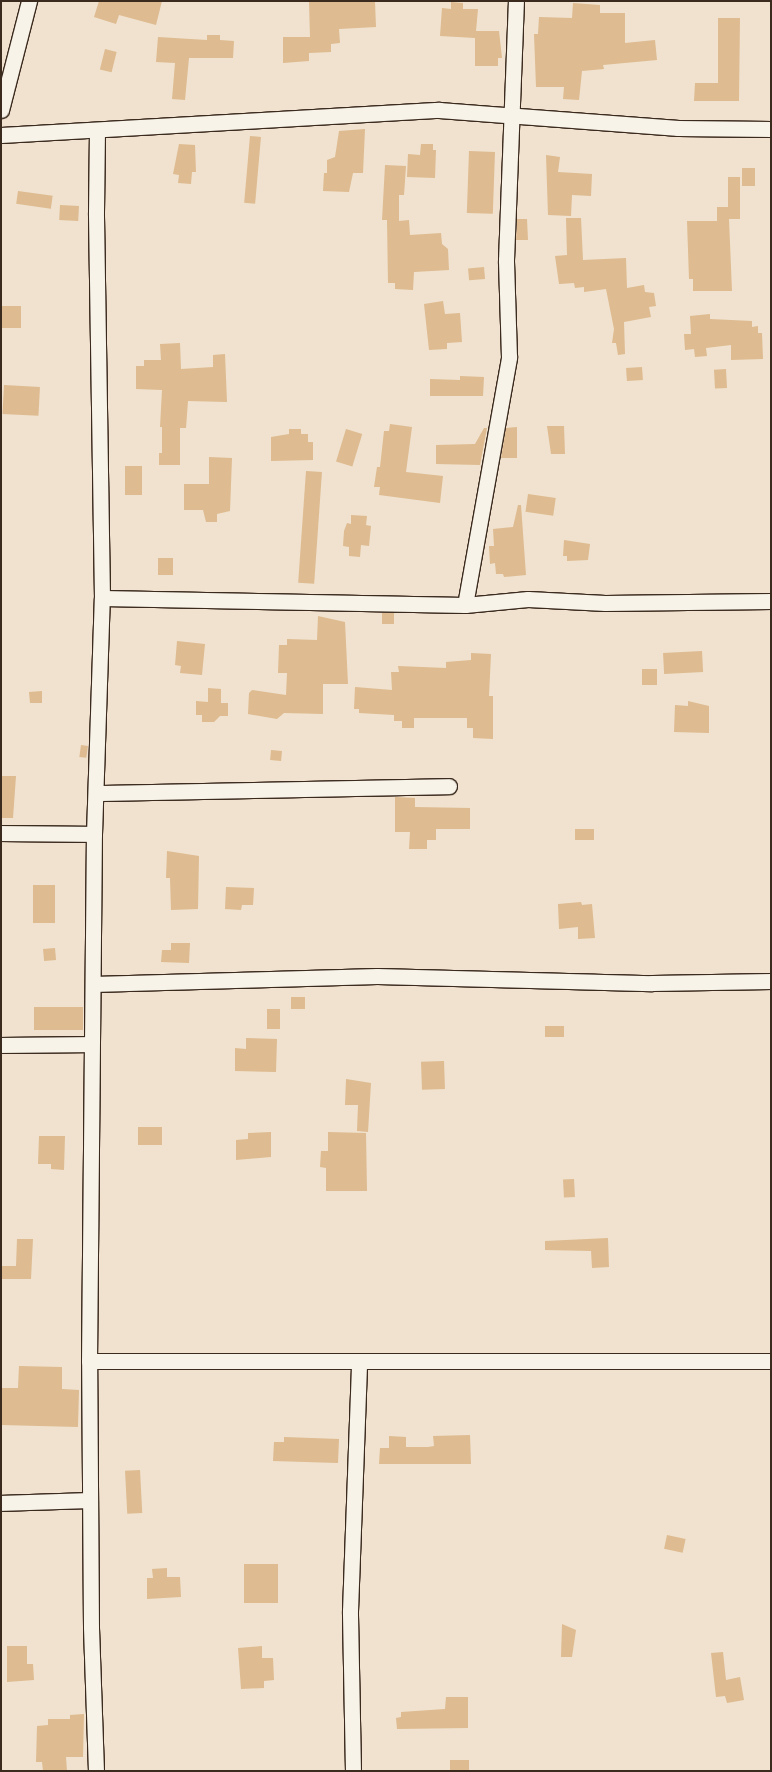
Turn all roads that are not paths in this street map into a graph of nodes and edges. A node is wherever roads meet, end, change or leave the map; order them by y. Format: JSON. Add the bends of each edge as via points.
{"nodes":[{"id":1,"x":29,"y":1,"type":"edge"},
{"id":2,"x":516,"y":1,"type":"edge"},
{"id":3,"x":1,"y":110,"type":"edge"},
{"id":4,"x":509,"y":116,"type":"junction"},
{"id":5,"x":771,"y":129,"type":"edge"},
{"id":6,"x":97,"y":131,"type":"junction"},
{"id":7,"x":1,"y":136,"type":"edge"},
{"id":8,"x":102,"y":598,"type":"junction"},
{"id":9,"x":771,"y":601,"type":"edge"},
{"id":10,"x":465,"y":605,"type":"junction"},
{"id":11,"x":449,"y":786,"type":"dead end"},
{"id":12,"x":96,"y":793,"type":"junction"},
{"id":13,"x":1,"y":833,"type":"edge"},
{"id":14,"x":94,"y":834,"type":"junction"},
{"id":15,"x":771,"y":981,"type":"edge"},
{"id":16,"x":93,"y":984,"type":"junction"},
{"id":17,"x":91,"y":1044,"type":"junction"},
{"id":18,"x":1,"y":1045,"type":"edge"},
{"id":19,"x":89,"y":1361,"type":"junction"},
{"id":20,"x":359,"y":1361,"type":"junction"},
{"id":21,"x":771,"y":1361,"type":"edge"},
{"id":22,"x":90,"y":1500,"type":"junction"},
{"id":23,"x":1,"y":1503,"type":"edge"},
{"id":24,"x":96,"y":1771,"type":"edge"},
{"id":25,"x":352,"y":1771,"type":"edge"}],
"edges":[{"from":1,"to":3,"type":"street"},
{"from":2,"to":4,"type":"street"},
{"from":4,"to":5,"type":"street","via":[[694,129]]},
{"from":4,"to":6,"type":"street","via":[[439,110]]},
{"from":4,"to":10,"type":"street","via":[[506,260],[509,357]]},
{"from":6,"to":7,"type":"street"},
{"from":6,"to":8,"type":"street"},
{"from":8,"to":10,"type":"street"},
{"from":8,"to":12,"type":"street"},
{"from":9,"to":10,"type":"street","via":[[614,603],[528,599]]},
{"from":11,"to":12,"type":"street"},
{"from":12,"to":14,"type":"street"},
{"from":13,"to":14,"type":"street"},
{"from":14,"to":16,"type":"street"},
{"from":15,"to":16,"type":"street","via":[[652,983],[377,976]]},
{"from":16,"to":17,"type":"street"},
{"from":17,"to":18,"type":"street"},
{"from":17,"to":19,"type":"street"},
{"from":19,"to":20,"type":"street"},
{"from":19,"to":22,"type":"street"},
{"from":20,"to":21,"type":"street"},
{"from":20,"to":25,"type":"street","via":[[350,1612]]},
{"from":22,"to":23,"type":"street"},
{"from":22,"to":24,"type":"street"}]}
